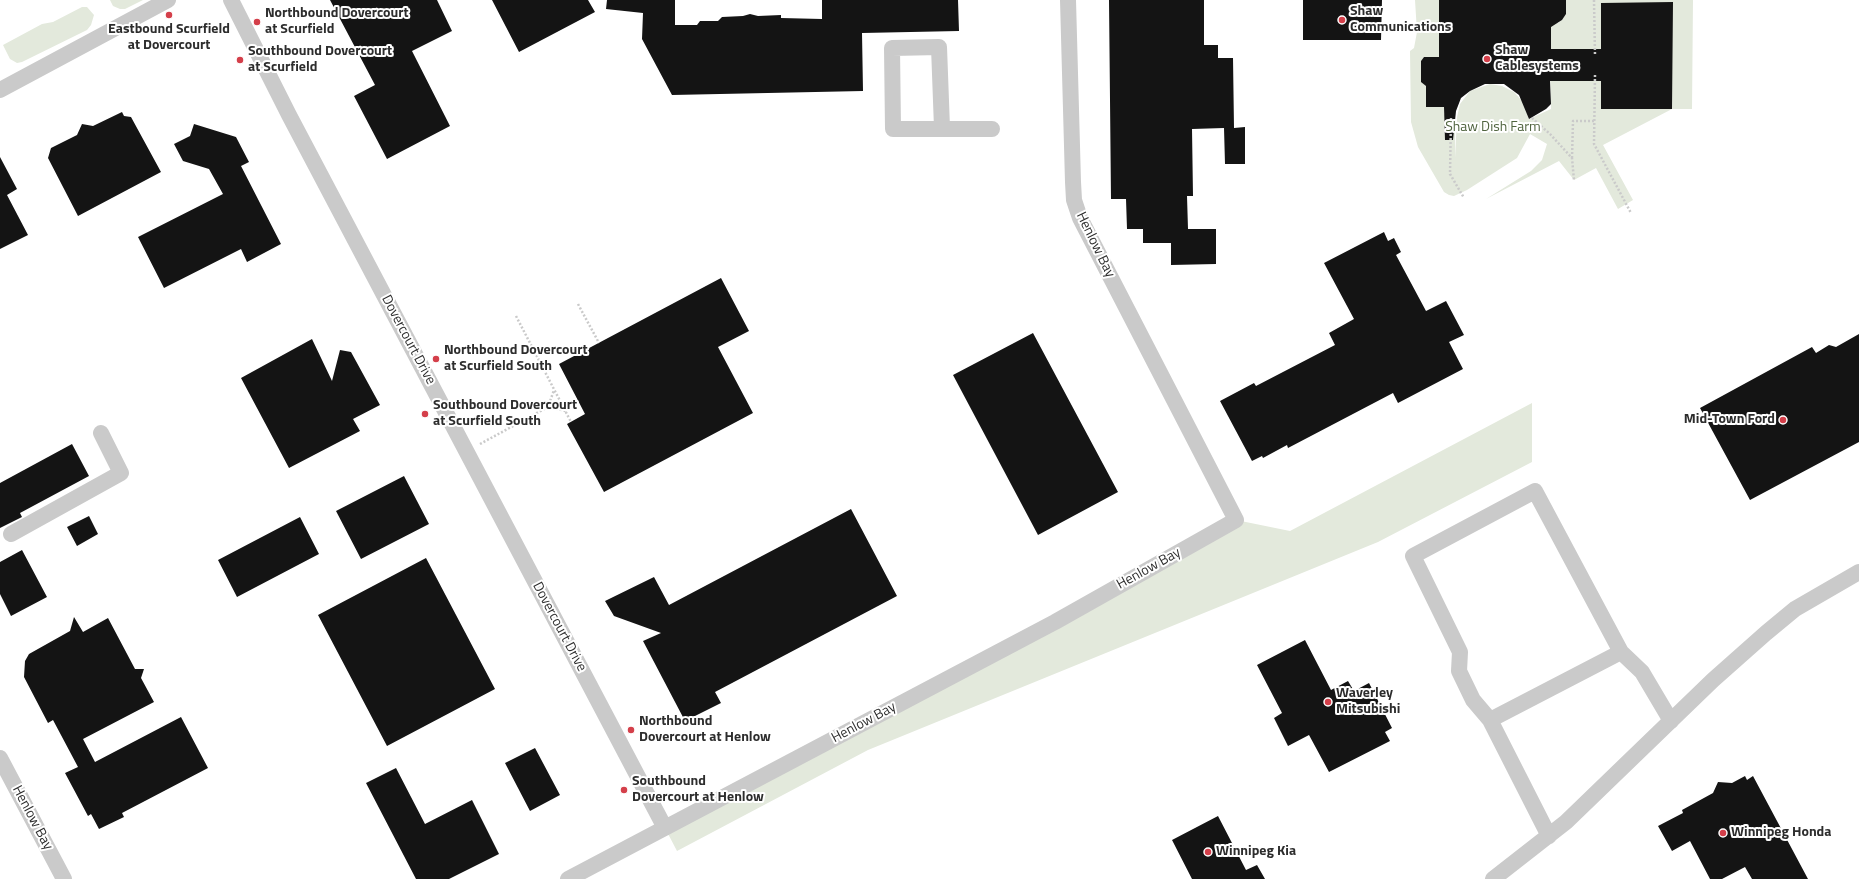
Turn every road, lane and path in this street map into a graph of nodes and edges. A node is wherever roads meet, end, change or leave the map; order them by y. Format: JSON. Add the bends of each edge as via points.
{"nodes":[{"id":1,"x":168,"y":0,"type":"edge"},
{"id":2,"x":231,"y":0,"type":"edge"},
{"id":3,"x":1068,"y":0,"type":"edge"},
{"id":4,"x":1594,"y":0,"type":"edge"},
{"id":5,"x":1595,"y":55,"type":"dead end"},
{"id":6,"x":1595,"y":75,"type":"dead end"},
{"id":7,"x":0,"y":90,"type":"edge"},
{"id":8,"x":1451,"y":118,"type":"dead end"},
{"id":9,"x":1532,"y":118,"type":"dead end"},
{"id":10,"x":1595,"y":121,"type":"junction"},
{"id":11,"x":942,"y":128,"type":"junction"},
{"id":12,"x":992,"y":129,"type":"dead end"},
{"id":13,"x":1572,"y":158,"type":"junction"},
{"id":14,"x":1574,"y":180,"type":"dead end"},
{"id":15,"x":1464,"y":198,"type":"dead end"},
{"id":16,"x":1631,"y":213,"type":"dead end"},
{"id":17,"x":578,"y":304,"type":"dead end"},
{"id":18,"x":516,"y":316,"type":"dead end"},
{"id":19,"x":599,"y":343,"type":"dead end"},
{"id":20,"x":554,"y":390,"type":"junction"},
{"id":21,"x":548,"y":407,"type":"junction"},
{"id":22,"x":566,"y":411,"type":"junction"},
{"id":23,"x":571,"y":422,"type":"dead end"},
{"id":24,"x":101,"y":433,"type":"dead end"},
{"id":25,"x":475,"y":439,"type":"dead end"},
{"id":26,"x":11,"y":534,"type":"dead end"},
{"id":27,"x":1859,"y":572,"type":"edge"},
{"id":28,"x":1621,"y":652,"type":"junction"},
{"id":29,"x":1490,"y":720,"type":"junction"},
{"id":30,"x":1670,"y":721,"type":"junction"},
{"id":31,"x":0,"y":758,"type":"edge"},
{"id":32,"x":665,"y":828,"type":"junction"},
{"id":33,"x":1549,"y":836,"type":"junction"},
{"id":34,"x":64,"y":879,"type":"edge"},
{"id":35,"x":568,"y":879,"type":"edge"},
{"id":36,"x":1493,"y":879,"type":"edge"}],
"edges":[{"from":1,"to":7,"type":"street"},
{"from":2,"to":32,"type":"street","name":"Dovercourt Drive","via":[[296,129]]},
{"from":3,"to":32,"type":"street","name":"Henlow Bay","via":[[1074,200],[1080,218],[1236,520],[1055,622]]},
{"from":4,"to":5,"type":"path"},
{"from":6,"to":10,"type":"path"},
{"from":8,"to":15,"type":"path","via":[[1450,174]]},
{"from":9,"to":13,"type":"path"},
{"from":10,"to":13,"type":"path","via":[[1573,121]]},
{"from":10,"to":16,"type":"path","via":[[1594,144]]},
{"from":11,"to":11,"type":"street","via":[[894,129],[892,48],[940,47]]},
{"from":11,"to":12,"type":"street"},
{"from":13,"to":14,"type":"path"},
{"from":17,"to":19,"type":"path"},
{"from":18,"to":20,"type":"path"},
{"from":20,"to":21,"type":"path"},
{"from":20,"to":22,"type":"path"},
{"from":21,"to":22,"type":"path"},
{"from":21,"to":25,"type":"path","via":[[478,446]]},
{"from":22,"to":23,"type":"path"},
{"from":24,"to":26,"type":"street","via":[[122,473]]},
{"from":27,"to":30,"type":"street","via":[[1795,609]]},
{"from":28,"to":29,"type":"street"},
{"from":28,"to":29,"type":"street","via":[[1535,491],[1413,556],[1460,652],[1459,671],[1473,700]]},
{"from":28,"to":30,"type":"street","via":[[1642,672]]},
{"from":29,"to":33,"type":"street"},
{"from":30,"to":33,"type":"street"},
{"from":31,"to":34,"type":"street","name":"Henlow Bay"},
{"from":32,"to":35,"type":"street","name":"Henlow Bay"},
{"from":33,"to":36,"type":"street"}]}
